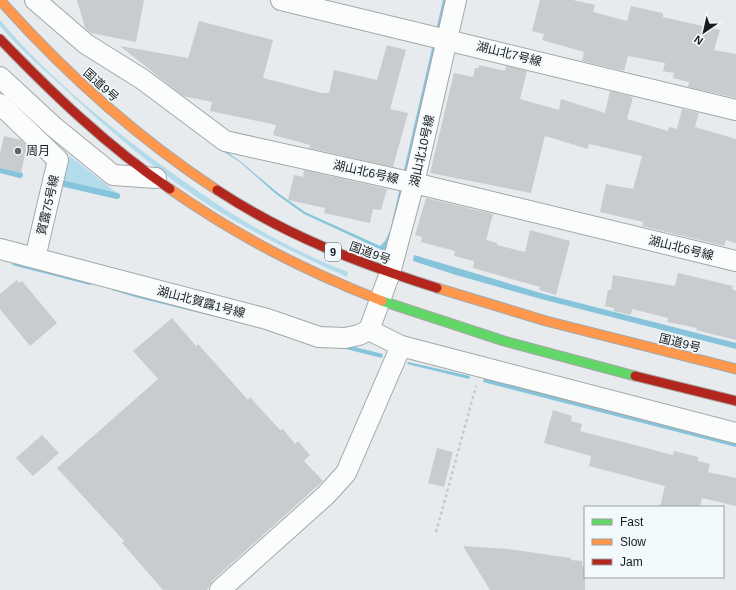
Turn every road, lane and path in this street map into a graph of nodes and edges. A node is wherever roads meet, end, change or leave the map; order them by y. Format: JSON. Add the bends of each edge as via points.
{"nodes":[{"id":1,"x":0,"y":0,"type":"edge"},
{"id":2,"x":36,"y":0,"type":"edge"},
{"id":3,"x":281,"y":0,"type":"edge"},
{"id":4,"x":456,"y":0,"type":"edge"},
{"id":5,"x":0,"y":39,"type":"edge"},
{"id":6,"x":448,"y":40,"type":"junction"},
{"id":7,"x":0,"y":77,"type":"edge"},
{"id":8,"x":0,"y":104,"type":"edge"},
{"id":9,"x":736,"y":110,"type":"edge"},
{"id":10,"x":54,"y":127,"type":"junction"},
{"id":11,"x":37,"y":140,"type":"junction"},
{"id":12,"x":156,"y":178,"type":"junction"},
{"id":13,"x":414,"y":183,"type":"junction"},
{"id":14,"x":2,"y":252,"type":"edge"},
{"id":15,"x":35,"y":258,"type":"junction"},
{"id":16,"x":736,"y":261,"type":"edge"},
{"id":17,"x":390,"y":273,"type":"junction"},
{"id":18,"x":381,"y":300,"type":"junction"},
{"id":19,"x":369,"y":330,"type":"junction"},
{"id":20,"x":401,"y":346,"type":"junction"},
{"id":21,"x":481,"y":366,"type":"junction"},
{"id":22,"x":736,"y":369,"type":"edge"},
{"id":23,"x":736,"y":401,"type":"edge"},
{"id":24,"x":736,"y":433,"type":"edge"},
{"id":25,"x":436,"y":532,"type":"dead end"},
{"id":26,"x":220,"y":590,"type":"edge"}],
"edges":[{"from":1,"to":17,"type":"highway","name":"国道9号","number":"9","via":[[38,42],[90,92],[182,166],[292,233],[342,256]]},
{"from":2,"to":13,"type":"street","name":"湖山北6号線","via":[[86,44],[142,79],[225,141]]},
{"from":3,"to":6,"type":"street","name":"湖山北7号線"},
{"from":4,"to":6,"type":"street","name":"湖山北10号線"},
{"from":5,"to":12,"type":"highway","number":"9","via":[[67,106]]},
{"from":6,"to":9,"type":"street","name":"湖山北7号線"},
{"from":6,"to":13,"type":"street","name":"湖山北10号線"},
{"from":7,"to":10,"type":"street"},
{"from":8,"to":11,"type":"street","name":"賀露75号線"},
{"from":10,"to":11,"type":"street"},
{"from":10,"to":12,"type":"street","via":[[113,175]]},
{"from":11,"to":15,"type":"street","name":"賀露75号線","via":[[58,160]]},
{"from":12,"to":18,"type":"highway","number":"9","via":[[257,244],[327,279]]},
{"from":13,"to":16,"type":"street","name":"湖山北6号線"},
{"from":13,"to":17,"type":"street","name":"湖山北10号線"},
{"from":14,"to":15,"type":"street","name":"湖山北賀露1号線"},
{"from":15,"to":19,"type":"street","name":"湖山北賀露1号線","via":[[266,320],[319,337],[345,338]]},
{"from":17,"to":18,"type":"street","name":"湖山北10号線"},
{"from":17,"to":22,"type":"highway","name":"国道9号","number":"9","via":[[527,315]]},
{"from":18,"to":19,"type":"street"},
{"from":18,"to":23,"type":"highway","number":"9","via":[[520,345]]},
{"from":19,"to":20,"type":"street"},
{"from":20,"to":21,"type":"street"},
{"from":20,"to":26,"type":"street","via":[[346,473],[326,495]]},
{"from":21,"to":24,"type":"street"},
{"from":21,"to":25,"type":"path"}]}
